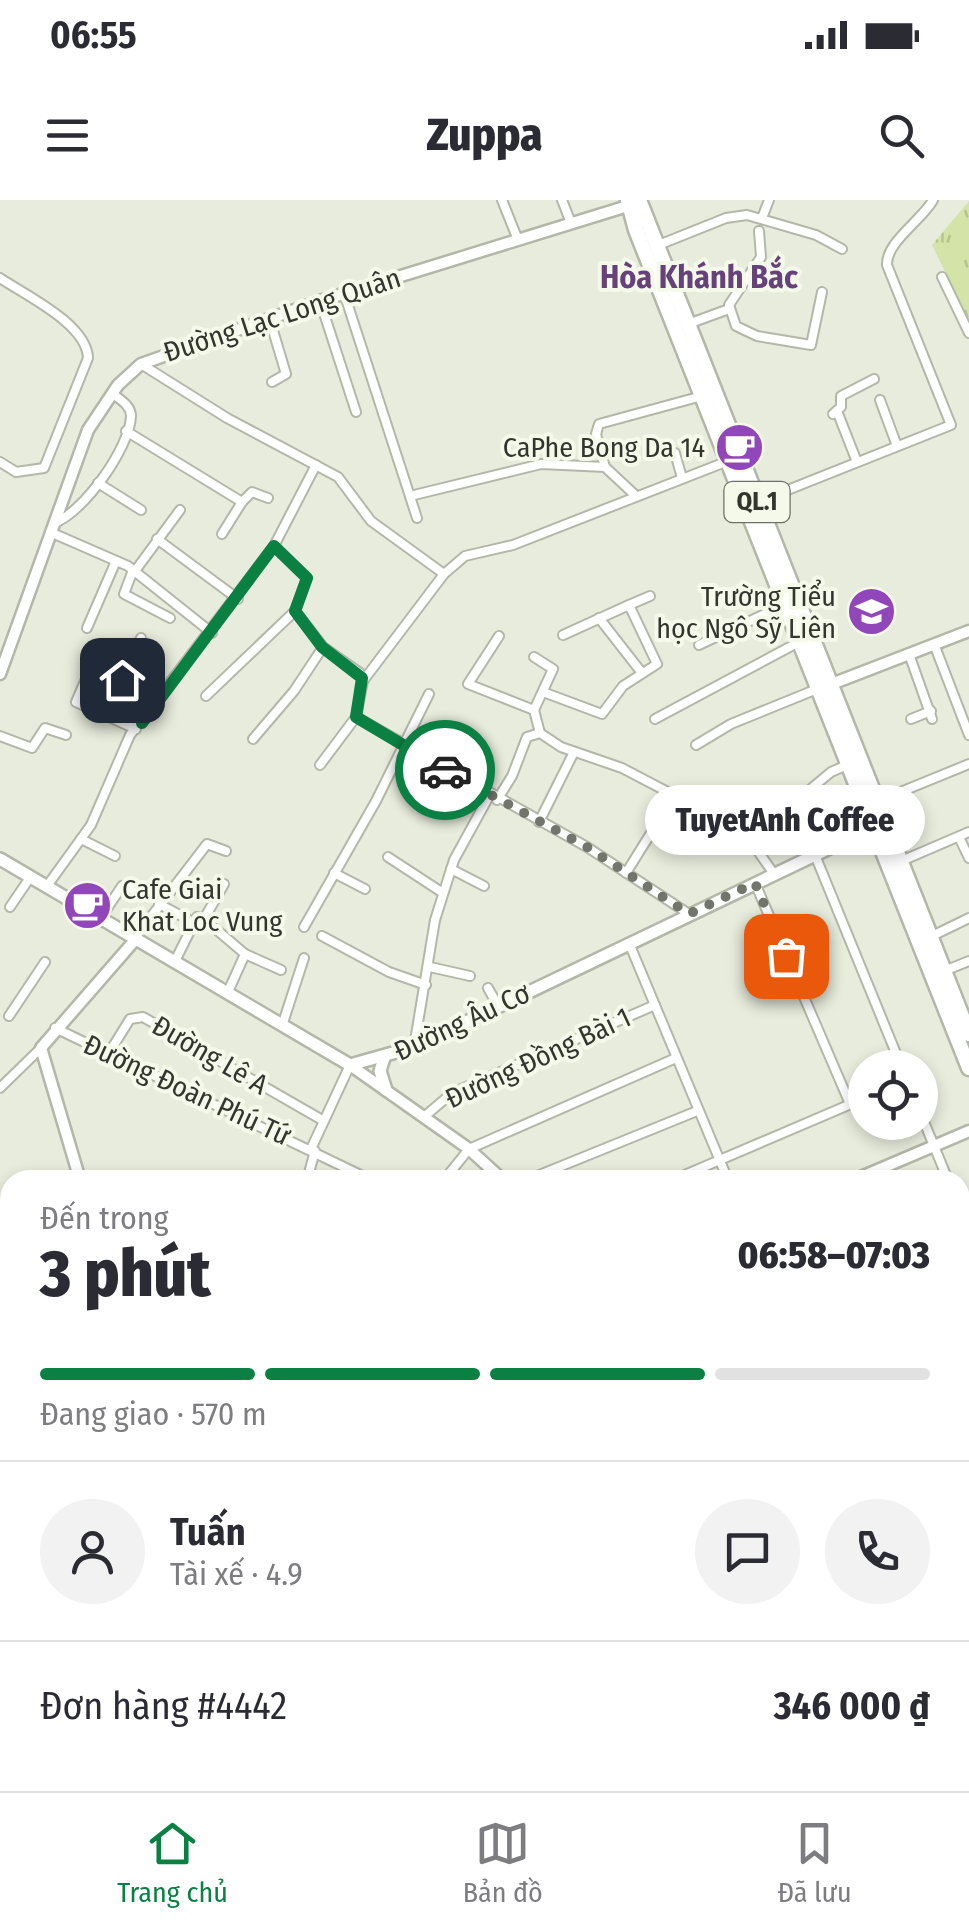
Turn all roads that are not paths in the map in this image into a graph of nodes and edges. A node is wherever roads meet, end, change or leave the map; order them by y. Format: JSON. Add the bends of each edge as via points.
{"nodes":[{"id":1,"x":502,"y":200,"type":"edge"},
{"id":2,"x":562,"y":200,"type":"edge"},
{"id":3,"x":768,"y":200,"type":"edge"},
{"id":4,"x":933,"y":200,"type":"edge"},
{"id":5,"x":634,"y":202,"type":"edge"},
{"id":6,"x":762,"y":218,"type":"junction"},
{"id":7,"x":571,"y":223,"type":"junction"},
{"id":8,"x":759,"y":231,"type":"dead end"},
{"id":9,"x":518,"y":240,"type":"junction"},
{"id":10,"x":656,"y":246,"type":"junction"},
{"id":11,"x":842,"y":248,"type":"dead end"},
{"id":12,"x":942,"y":277,"type":"dead end"},
{"id":13,"x":0,"y":278,"type":"edge"},
{"id":14,"x":822,"y":292,"type":"dead end"},
{"id":15,"x":344,"y":293,"type":"junction"},
{"id":16,"x":320,"y":301,"type":"junction"},
{"id":17,"x":729,"y":309,"type":"junction"},
{"id":18,"x":270,"y":317,"type":"junction"},
{"id":19,"x":688,"y":324,"type":"junction"},
{"id":20,"x":969,"y":333,"type":"edge"},
{"id":21,"x":141,"y":364,"type":"junction"},
{"id":22,"x":874,"y":380,"type":"dead end"},
{"id":23,"x":272,"y":382,"type":"dead end"},
{"id":24,"x":112,"y":393,"type":"junction"},
{"id":25,"x":702,"y":396,"type":"junction"},
{"id":26,"x":880,"y":400,"type":"dead end"},
{"id":27,"x":356,"y":412,"type":"dead end"},
{"id":28,"x":126,"y":431,"type":"junction"},
{"id":29,"x":897,"y":446,"type":"junction"},
{"id":30,"x":675,"y":453,"type":"dead end"},
{"id":31,"x":728,"y":461,"type":"junction"},
{"id":32,"x":0,"y":462,"type":"edge"},
{"id":33,"x":857,"y":462,"type":"junction"},
{"id":34,"x":316,"y":465,"type":"junction"},
{"id":35,"x":605,"y":466,"type":"junction"},
{"id":36,"x":682,"y":478,"type":"junction"},
{"id":37,"x":98,"y":483,"type":"junction"},
{"id":38,"x":635,"y":495,"type":"junction"},
{"id":39,"x":410,"y":496,"type":"junction"},
{"id":40,"x":268,"y":498,"type":"dead end"},
{"id":41,"x":240,"y":501,"type":"junction"},
{"id":42,"x":758,"y":502,"type":"junction"},
{"id":43,"x":141,"y":510,"type":"dead end"},
{"id":44,"x":180,"y":510,"type":"dead end"},
{"id":45,"x":417,"y":518,"type":"dead end"},
{"id":46,"x":52,"y":528,"type":"junction"},
{"id":47,"x":222,"y":534,"type":"dead end"},
{"id":48,"x":157,"y":540,"type":"junction"},
{"id":49,"x":274,"y":546,"type":"junction"},
{"id":50,"x":116,"y":561,"type":"junction"},
{"id":51,"x":134,"y":570,"type":"junction"},
{"id":52,"x":444,"y":574,"type":"junction"},
{"id":53,"x":650,"y":596,"type":"dead end"},
{"id":54,"x":238,"y":599,"type":"junction"},
{"id":55,"x":629,"y":605,"type":"junction"},
{"id":56,"x":295,"y":611,"type":"junction"},
{"id":57,"x":791,"y":611,"type":"junction"},
{"id":58,"x":170,"y":618,"type":"dead end"},
{"id":59,"x":599,"y":618,"type":"junction"},
{"id":60,"x":87,"y":628,"type":"dead end"},
{"id":61,"x":969,"y":631,"type":"edge"},
{"id":62,"x":212,"y":633,"type":"junction"},
{"id":63,"x":499,"y":636,"type":"dead end"},
{"id":64,"x":563,"y":636,"type":"dead end"},
{"id":65,"x":141,"y":638,"type":"dead end"},
{"id":66,"x":798,"y":642,"type":"junction"},
{"id":67,"x":934,"y":644,"type":"junction"},
{"id":68,"x":700,"y":645,"type":"dead end"},
{"id":69,"x":322,"y":647,"type":"junction"},
{"id":70,"x":908,"y":654,"type":"junction"},
{"id":71,"x":534,"y":658,"type":"dead end"},
{"id":72,"x":92,"y":664,"type":"dead end"},
{"id":73,"x":642,"y":673,"type":"junction"},
{"id":74,"x":0,"y":674,"type":"edge"},
{"id":75,"x":363,"y":681,"type":"junction"},
{"id":76,"x":823,"y":687,"type":"junction"},
{"id":77,"x":543,"y":692,"type":"junction"},
{"id":78,"x":429,"y":694,"type":"dead end"},
{"id":79,"x":206,"y":696,"type":"dead end"},
{"id":80,"x":534,"y":710,"type":"junction"},
{"id":81,"x":356,"y":717,"type":"junction"},
{"id":82,"x":655,"y":719,"type":"dead end"},
{"id":83,"x":911,"y":719,"type":"dead end"},
{"id":84,"x":139,"y":726,"type":"junction"},
{"id":85,"x":540,"y":732,"type":"junction"},
{"id":86,"x":66,"y":735,"type":"dead end"},
{"id":87,"x":969,"y":735,"type":"edge"},
{"id":88,"x":0,"y":736,"type":"edge"},
{"id":89,"x":254,"y":739,"type":"dead end"},
{"id":90,"x":403,"y":745,"type":"junction"},
{"id":91,"x":696,"y":745,"type":"dead end"},
{"id":92,"x":574,"y":752,"type":"junction"},
{"id":93,"x":969,"y":764,"type":"edge"},
{"id":94,"x":847,"y":765,"type":"junction"},
{"id":95,"x":320,"y":766,"type":"dead end"},
{"id":96,"x":807,"y":792,"type":"dead end"},
{"id":97,"x":493,"y":798,"type":"junction"},
{"id":98,"x":876,"y":802,"type":"junction"},
{"id":99,"x":538,"y":822,"type":"junction"},
{"id":100,"x":878,"y":824,"type":"junction"},
{"id":101,"x":656,"y":825,"type":"dead end"},
{"id":102,"x":738,"y":830,"type":"junction"},
{"id":103,"x":969,"y":832,"type":"edge"},
{"id":104,"x":959,"y":837,"type":"junction"},
{"id":105,"x":81,"y":840,"type":"junction"},
{"id":106,"x":722,"y":846,"type":"dead end"},
{"id":107,"x":226,"y":850,"type":"dead end"},
{"id":108,"x":815,"y":855,"type":"junction"},
{"id":109,"x":115,"y":856,"type":"dead end"},
{"id":110,"x":388,"y":857,"type":"dead end"},
{"id":111,"x":969,"y":858,"type":"edge"},
{"id":112,"x":0,"y":859,"type":"edge"},
{"id":113,"x":899,"y":862,"type":"junction"},
{"id":114,"x":451,"y":869,"type":"junction"},
{"id":115,"x":334,"y":872,"type":"junction"},
{"id":116,"x":626,"y":873,"type":"junction"},
{"id":117,"x":774,"y":874,"type":"junction"},
{"id":118,"x":30,"y":876,"type":"junction"},
{"id":119,"x":755,"y":883,"type":"junction"},
{"id":120,"x":224,"y":884,"type":"dead end"},
{"id":121,"x":47,"y":886,"type":"junction"},
{"id":122,"x":484,"y":886,"type":"dead end"},
{"id":123,"x":365,"y":888,"type":"dead end"},
{"id":124,"x":443,"y":893,"type":"junction"},
{"id":125,"x":145,"y":897,"type":"dead end"},
{"id":126,"x":159,"y":904,"type":"junction"},
{"id":127,"x":10,"y":907,"type":"dead end"},
{"id":128,"x":689,"y":914,"type":"junction"},
{"id":129,"x":969,"y":918,"type":"edge"},
{"id":130,"x":100,"y":919,"type":"junction"},
{"id":131,"x":204,"y":919,"type":"junction"},
{"id":132,"x":192,"y":922,"type":"junction"},
{"id":133,"x":304,"y":927,"type":"dead end"},
{"id":134,"x":322,"y":936,"type":"dead end"},
{"id":135,"x":930,"y":937,"type":"junction"},
{"id":136,"x":135,"y":940,"type":"junction"},
{"id":137,"x":629,"y":942,"type":"junction"},
{"id":138,"x":246,"y":954,"type":"junction"},
{"id":139,"x":304,"y":958,"type":"dead end"},
{"id":140,"x":969,"y":961,"type":"edge"},
{"id":141,"x":45,"y":962,"type":"dead end"},
{"id":142,"x":174,"y":963,"type":"junction"},
{"id":143,"x":430,"y":966,"type":"junction"},
{"id":144,"x":280,"y":970,"type":"dead end"},
{"id":145,"x":944,"y":971,"type":"junction"},
{"id":146,"x":470,"y":976,"type":"dead end"},
{"id":147,"x":426,"y":985,"type":"junction"},
{"id":148,"x":488,"y":988,"type":"dead end"},
{"id":149,"x":228,"y":994,"type":"junction"},
{"id":150,"x":655,"y":1005,"type":"junction"},
{"id":151,"x":498,"y":1006,"type":"junction"},
{"id":152,"x":964,"y":1010,"type":"edge"},
{"id":153,"x":9,"y":1016,"type":"dead end"},
{"id":154,"x":282,"y":1026,"type":"junction"},
{"id":155,"x":55,"y":1028,"type":"junction"},
{"id":156,"x":969,"y":1034,"type":"edge"},
{"id":157,"x":414,"y":1047,"type":"junction"},
{"id":158,"x":41,"y":1048,"type":"junction"},
{"id":159,"x":895,"y":1050,"type":"edge"},
{"id":160,"x":109,"y":1054,"type":"junction"},
{"id":161,"x":384,"y":1058,"type":"junction"},
{"id":162,"x":676,"y":1058,"type":"junction"},
{"id":163,"x":350,"y":1065,"type":"junction"},
{"id":164,"x":969,"y":1068,"type":"edge"},
{"id":165,"x":0,"y":1088,"type":"edge"},
{"id":166,"x":386,"y":1090,"type":"junction"},
{"id":167,"x":848,"y":1099,"type":"edge"},
{"id":168,"x":848,"y":1105,"type":"edge"},
{"id":169,"x":697,"y":1111,"type":"junction"},
{"id":170,"x":424,"y":1116,"type":"junction"},
{"id":171,"x":324,"y":1121,"type":"junction"},
{"id":172,"x":969,"y":1131,"type":"edge"},
{"id":173,"x":932,"y":1140,"type":"edge"},
{"id":174,"x":934,"y":1146,"type":"junction"},
{"id":175,"x":313,"y":1149,"type":"junction"},
{"id":176,"x":469,"y":1149,"type":"junction"},
{"id":177,"x":719,"y":1160,"type":"junction"},
{"id":178,"x":77,"y":1170,"type":"edge"},
{"id":179,"x":310,"y":1170,"type":"edge"},
{"id":180,"x":352,"y":1170,"type":"edge"},
{"id":181,"x":452,"y":1170,"type":"edge"},
{"id":182,"x":492,"y":1170,"type":"edge"},
{"id":183,"x":552,"y":1170,"type":"edge"},
{"id":184,"x":696,"y":1170,"type":"edge"},
{"id":185,"x":724,"y":1170,"type":"edge"},
{"id":186,"x":878,"y":1170,"type":"edge"},
{"id":187,"x":944,"y":1170,"type":"edge"}],
"edges":[{"from":1,"to":9,"type":"street"},
{"from":2,"to":7,"type":"street"},
{"from":3,"to":6,"type":"street"},
{"from":4,"to":29,"type":"street","via":[[893,246],[887,265],[951,425]]},
{"from":5,"to":7,"type":"street","name":"Đường Lạc Long Quân"},
{"from":5,"to":10,"type":"highway","number":"QL.1"},
{"from":5,"to":25,"type":"highway","number":"QL.1"},
{"from":6,"to":10,"type":"street","via":[[732,217]]},
{"from":6,"to":11,"type":"street"},
{"from":7,"to":9,"type":"street","name":"Đường Lạc Long Quân"},
{"from":8,"to":17,"type":"street","via":[[761,257]]},
{"from":9,"to":15,"type":"street","name":"Đường Lạc Long Quân"},
{"from":10,"to":19,"type":"highway","number":"QL.1"},
{"from":12,"to":20,"type":"street"},
{"from":13,"to":32,"type":"street","via":[[66,324],[82,339],[88,358],[44,468],[16,472]]},
{"from":14,"to":17,"type":"street","via":[[810,346],[747,332]]},
{"from":15,"to":16,"type":"street","name":"Đường Lạc Long Quân"},
{"from":15,"to":39,"type":"street"},
{"from":16,"to":18,"type":"street","name":"Đường Lạc Long Quân"},
{"from":16,"to":27,"type":"street"},
{"from":17,"to":19,"type":"street"},
{"from":18,"to":21,"type":"street","name":"Đường Lạc Long Quân"},
{"from":18,"to":23,"type":"street","via":[[286,374]]},
{"from":19,"to":42,"type":"highway","number":"QL.1"},
{"from":21,"to":24,"type":"street","name":"Đường Lạc Long Quân"},
{"from":21,"to":34,"type":"street"},
{"from":22,"to":33,"type":"street","via":[[842,395],[835,412]]},
{"from":24,"to":28,"type":"street","via":[[128,406]]},
{"from":24,"to":46,"type":"street","name":"Đường Lạc Long Quân","via":[[88,430]]},
{"from":25,"to":31,"type":"highway","number":"QL.1"},
{"from":25,"to":35,"type":"street","via":[[599,424]]},
{"from":26,"to":29,"type":"street"},
{"from":28,"to":37,"type":"street"},
{"from":28,"to":41,"type":"street"},
{"from":29,"to":33,"type":"street"},
{"from":30,"to":36,"type":"street"},
{"from":31,"to":36,"type":"street"},
{"from":31,"to":57,"type":"highway","number":"QL.1"},
{"from":33,"to":42,"type":"street"},
{"from":34,"to":49,"type":"street"},
{"from":34,"to":52,"type":"street","via":[[347,486],[371,521]]},
{"from":35,"to":38,"type":"street"},
{"from":35,"to":39,"type":"street","via":[[541,464]]},
{"from":36,"to":38,"type":"street"},
{"from":37,"to":43,"type":"street"},
{"from":37,"to":46,"type":"street"},
{"from":38,"to":52,"type":"street","via":[[513,545],[465,556]]},
{"from":39,"to":45,"type":"street"},
{"from":40,"to":41,"type":"street","via":[[252,492]]},
{"from":41,"to":47,"type":"street"},
{"from":42,"to":57,"type":"highway","number":"QL.1"},
{"from":44,"to":48,"type":"street"},
{"from":46,"to":50,"type":"street"},
{"from":46,"to":74,"type":"street","name":"Đường Lạc Long Quân"},
{"from":48,"to":51,"type":"street"},
{"from":48,"to":54,"type":"street"},
{"from":49,"to":54,"type":"street"},
{"from":49,"to":56,"type":"street","via":[[307,578]]},
{"from":50,"to":51,"type":"street"},
{"from":50,"to":60,"type":"street"},
{"from":51,"to":58,"type":"street","via":[[124,594]]},
{"from":51,"to":62,"type":"street"},
{"from":52,"to":75,"type":"street"},
{"from":53,"to":55,"type":"street"},
{"from":54,"to":62,"type":"street"},
{"from":55,"to":59,"type":"street"},
{"from":55,"to":73,"type":"street","via":[[657,662]]},
{"from":56,"to":69,"type":"street"},
{"from":56,"to":79,"type":"street"},
{"from":57,"to":66,"type":"highway","number":"QL.1"},
{"from":57,"to":68,"type":"street"},
{"from":57,"to":76,"type":"highway","number":"QL.1"},
{"from":59,"to":64,"type":"street"},
{"from":59,"to":73,"type":"street"},
{"from":61,"to":67,"type":"street"},
{"from":62,"to":84,"type":"street"},
{"from":63,"to":80,"type":"street","via":[[468,684]]},
{"from":65,"to":84,"type":"street","via":[[122,680],[141,692]]},
{"from":66,"to":76,"type":"highway","number":"QL.1"},
{"from":66,"to":82,"type":"street"},
{"from":67,"to":70,"type":"street"},
{"from":67,"to":87,"type":"street"},
{"from":69,"to":75,"type":"street"},
{"from":69,"to":89,"type":"street"},
{"from":70,"to":76,"type":"street"},
{"from":70,"to":83,"type":"street","via":[[932,715]]},
{"from":71,"to":77,"type":"street","via":[[553,669]]},
{"from":72,"to":84,"type":"street","via":[[76,702]]},
{"from":73,"to":77,"type":"street","via":[[619,689],[602,714]]},
{"from":75,"to":81,"type":"street"},
{"from":76,"to":91,"type":"street"},
{"from":76,"to":94,"type":"highway","number":"QL.1"},
{"from":76,"to":98,"type":"highway","number":"QL.1"},
{"from":77,"to":80,"type":"street"},
{"from":78,"to":90,"type":"street"},
{"from":80,"to":85,"type":"street"},
{"from":81,"to":90,"type":"street"},
{"from":81,"to":95,"type":"street"},
{"from":84,"to":105,"type":"street"},
{"from":85,"to":92,"type":"street"},
{"from":85,"to":97,"type":"street","via":[[527,736],[512,776]]},
{"from":86,"to":88,"type":"street","via":[[45,728],[32,748]]},
{"from":90,"to":97,"type":"street"},
{"from":90,"to":115,"type":"street"},
{"from":92,"to":99,"type":"street"},
{"from":92,"to":102,"type":"street","via":[[622,768]]},
{"from":93,"to":98,"type":"street"},
{"from":94,"to":96,"type":"street"},
{"from":94,"to":100,"type":"highway","number":"QL.1"},
{"from":97,"to":99,"type":"street"},
{"from":97,"to":114,"type":"street"},
{"from":98,"to":100,"type":"highway","number":"QL.1"},
{"from":99,"to":116,"type":"street"},
{"from":100,"to":108,"type":"main road","name":"Đường Âu Cơ"},
{"from":100,"to":113,"type":"highway","number":"QL.1"},
{"from":100,"to":164,"type":"highway","number":"QL.1"},
{"from":101,"to":116,"type":"street"},
{"from":102,"to":106,"type":"street"},
{"from":102,"to":117,"type":"street"},
{"from":103,"to":104,"type":"street"},
{"from":104,"to":111,"type":"street"},
{"from":104,"to":113,"type":"street"},
{"from":105,"to":109,"type":"street"},
{"from":105,"to":121,"type":"street"},
{"from":107,"to":126,"type":"street","via":[[209,842]]},
{"from":108,"to":117,"type":"main road","name":"Đường Âu Cơ"},
{"from":108,"to":159,"type":"street"},
{"from":110,"to":124,"type":"street"},
{"from":112,"to":118,"type":"main road"},
{"from":113,"to":135,"type":"highway","number":"QL.1"},
{"from":114,"to":122,"type":"street"},
{"from":114,"to":124,"type":"street"},
{"from":115,"to":123,"type":"street"},
{"from":115,"to":133,"type":"street"},
{"from":116,"to":128,"type":"street"},
{"from":117,"to":119,"type":"main road","name":"Đường Âu Cơ"},
{"from":118,"to":121,"type":"main road"},
{"from":118,"to":127,"type":"street"},
{"from":119,"to":128,"type":"main road","name":"Đường Âu Cơ"},
{"from":119,"to":167,"type":"street"},
{"from":120,"to":131,"type":"street"},
{"from":121,"to":130,"type":"main road"},
{"from":124,"to":143,"type":"street"},
{"from":125,"to":130,"type":"street","via":[[122,886]]},
{"from":126,"to":132,"type":"street"},
{"from":126,"to":136,"type":"street"},
{"from":128,"to":137,"type":"main road","name":"Đường Âu Cơ"},
{"from":129,"to":135,"type":"street"},
{"from":130,"to":136,"type":"main road"},
{"from":131,"to":132,"type":"street"},
{"from":131,"to":138,"type":"street"},
{"from":132,"to":142,"type":"street"},
{"from":134,"to":147,"type":"street"},
{"from":135,"to":145,"type":"highway","number":"QL.1"},
{"from":136,"to":142,"type":"main road"},
{"from":136,"to":155,"type":"street"},
{"from":137,"to":150,"type":"street"},
{"from":137,"to":151,"type":"main road","name":"Đường Âu Cơ"},
{"from":138,"to":144,"type":"street"},
{"from":138,"to":149,"type":"street"},
{"from":139,"to":154,"type":"street"},
{"from":140,"to":145,"type":"street"},
{"from":141,"to":153,"type":"street"},
{"from":142,"to":149,"type":"main road"},
{"from":143,"to":146,"type":"street","name":"Đường Âu Cơ"},
{"from":143,"to":147,"type":"street"},
{"from":145,"to":152,"type":"highway","number":"QL.1"},
{"from":147,"to":157,"type":"street"},
{"from":148,"to":151,"type":"street"},
{"from":149,"to":154,"type":"main road"},
{"from":150,"to":162,"type":"street"},
{"from":150,"to":170,"type":"street","name":"Đường Đồng Bài 1","via":[[452,1093]]},
{"from":151,"to":157,"type":"main road","name":"Đường Âu Cơ"},
{"from":152,"to":156,"type":"highway","number":"QL.1"},
{"from":154,"to":163,"type":"main road"},
{"from":155,"to":158,"type":"street"},
{"from":155,"to":160,"type":"street","name":"Đường Đoàn Phú Tứ"},
{"from":157,"to":161,"type":"main road","name":"Đường Âu Cơ"},
{"from":158,"to":165,"type":"street"},
{"from":158,"to":178,"type":"street"},
{"from":160,"to":171,"type":"street","name":"Đường Lê A","via":[[130,1019],[143,1017]]},
{"from":160,"to":175,"type":"street","name":"Đường Đoàn Phú Tứ"},
{"from":161,"to":163,"type":"main road","name":"Đường Âu Cơ"},
{"from":161,"to":166,"type":"main road"},
{"from":162,"to":169,"type":"street"},
{"from":162,"to":176,"type":"street"},
{"from":163,"to":166,"type":"street"},
{"from":163,"to":171,"type":"street"},
{"from":166,"to":170,"type":"street"},
{"from":168,"to":177,"type":"street"},
{"from":169,"to":177,"type":"street"},
{"from":169,"to":183,"type":"street"},
{"from":170,"to":176,"type":"street"},
{"from":171,"to":175,"type":"street"},
{"from":172,"to":174,"type":"street"},
{"from":173,"to":174,"type":"street"},
{"from":174,"to":186,"type":"street"},
{"from":174,"to":187,"type":"street"},
{"from":175,"to":179,"type":"street"},
{"from":175,"to":180,"type":"street","name":"Đường Đoàn Phú Tứ"},
{"from":176,"to":181,"type":"street"},
{"from":176,"to":182,"type":"street"},
{"from":177,"to":184,"type":"street"},
{"from":177,"to":185,"type":"street"}]}
